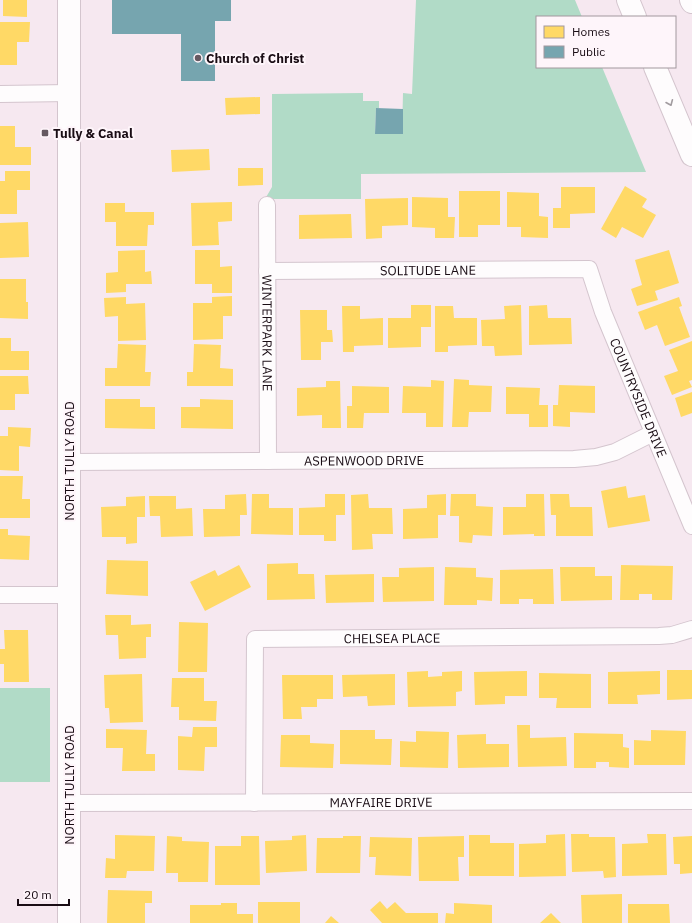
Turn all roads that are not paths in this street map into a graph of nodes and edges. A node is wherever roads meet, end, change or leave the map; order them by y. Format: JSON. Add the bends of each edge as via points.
{"nodes":[{"id":1,"x":69,"y":0,"type":"edge"},
{"id":2,"x":628,"y":0,"type":"edge"},
{"id":3,"x":635,"y":16,"type":"edge"},
{"id":4,"x":656,"y":68,"type":"edge"},
{"id":5,"x":69,"y":93,"type":"junction"},
{"id":6,"x":0,"y":94,"type":"edge"},
{"id":7,"x":692,"y":155,"type":"edge"},
{"id":8,"x":267,"y":205,"type":"dead end"},
{"id":9,"x":589,"y":269,"type":"joint"},
{"id":10,"x":267,"y":271,"type":"junction"},
{"id":11,"x":653,"y":432,"type":"junction"},
{"id":12,"x":268,"y":461,"type":"junction"},
{"id":13,"x":69,"y":462,"type":"junction"},
{"id":14,"x":692,"y":526,"type":"edge"},
{"id":15,"x":0,"y":595,"type":"edge"},
{"id":16,"x":69,"y":595,"type":"junction"},
{"id":17,"x":692,"y":629,"type":"edge"},
{"id":18,"x":692,"y":801,"type":"edge"},
{"id":19,"x":69,"y":803,"type":"junction"},
{"id":20,"x":254,"y":803,"type":"junction"},
{"id":21,"x":69,"y":923,"type":"edge"}],
"edges":[{"from":1,"to":5,"type":"main road","name":"NORTH TULLY ROAD"},
{"from":2,"to":3,"type":"main road"},
{"from":4,"to":7,"type":"main road","one_way":true},
{"from":5,"to":6,"type":"street"},
{"from":5,"to":13,"type":"main road","name":"NORTH TULLY ROAD"},
{"from":8,"to":10,"type":"street","name":"WINTERPARK LANE"},
{"from":9,"to":10,"type":"street","name":"SOLITUDE LANE"},
{"from":9,"to":11,"type":"street","name":"COUNTRYSIDE DRIVE","via":[[603,312]]},
{"from":10,"to":12,"type":"street","name":"WINTERPARK LANE"},
{"from":11,"to":12,"type":"street","name":"ASPENWOOD DRIVE","via":[[615,452],[574,459]]},
{"from":11,"to":14,"type":"street","name":"COUNTRYSIDE DRIVE"},
{"from":12,"to":13,"type":"street","name":"ASPENWOOD DRIVE"},
{"from":13,"to":16,"type":"main road","name":"NORTH TULLY ROAD"},
{"from":15,"to":16,"type":"street"},
{"from":16,"to":19,"type":"main road","name":"NORTH TULLY ROAD"},
{"from":17,"to":20,"type":"street","name":"CHELSEA PLACE","via":[[659,636],[255,639]]},
{"from":18,"to":20,"type":"street","name":"MAYFAIRE DRIVE"},
{"from":19,"to":20,"type":"street","name":"MAYFAIRE DRIVE"},
{"from":19,"to":21,"type":"main road","name":"NORTH TULLY ROAD"}]}
